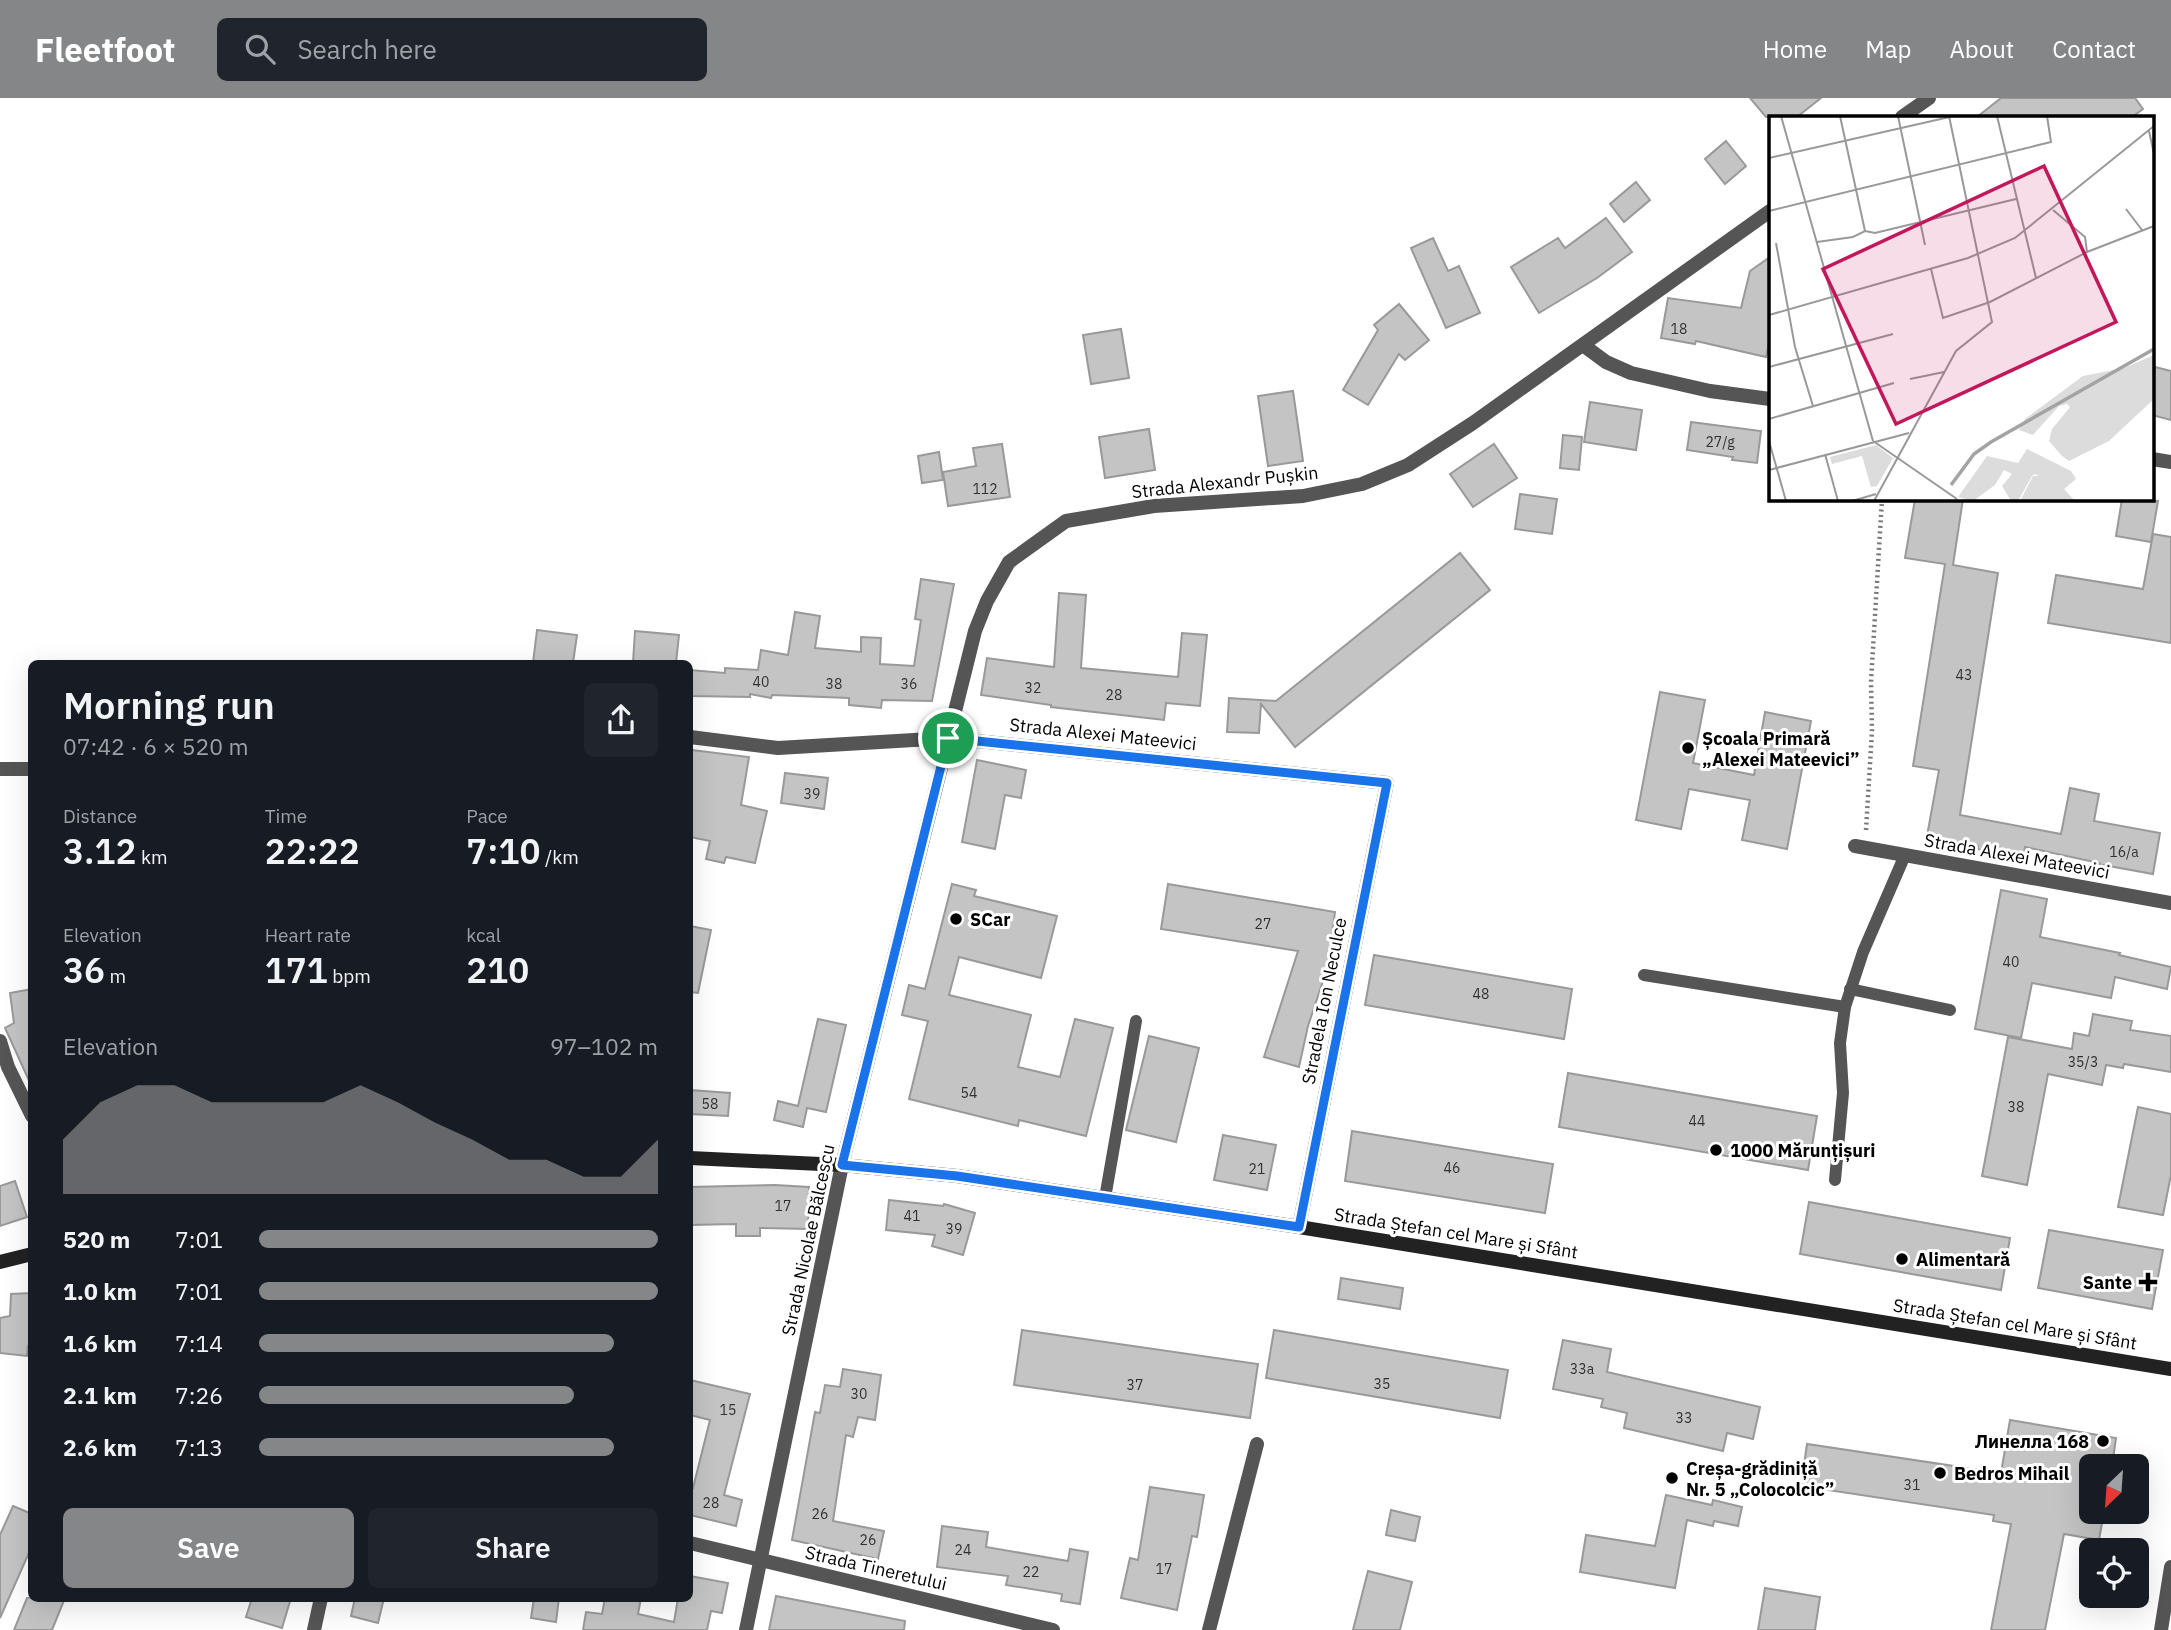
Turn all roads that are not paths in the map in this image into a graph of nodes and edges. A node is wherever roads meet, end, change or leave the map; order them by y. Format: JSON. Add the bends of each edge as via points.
{"nodes":[{"id":1,"x":1929,"y":98,"type":"edge"},
{"id":2,"x":1903,"y":116,"type":"edge"},
{"id":3,"x":1769,"y":212,"type":"edge"},
{"id":4,"x":1583,"y":345,"type":"junction"},
{"id":5,"x":1769,"y":399,"type":"edge"},
{"id":6,"x":693,"y":737,"type":"edge"},
{"id":7,"x":948,"y":738,"type":"junction"},
{"id":8,"x":0,"y":769,"type":"edge"},
{"id":9,"x":28,"y":769,"type":"edge"},
{"id":10,"x":1387,"y":783,"type":"joint"},
{"id":11,"x":1860,"y":847,"type":"road end"},
{"id":12,"x":1905,"y":855,"type":"junction"},
{"id":13,"x":2171,"y":904,"type":"edge"},
{"id":14,"x":1644,"y":975,"type":"dead end"},
{"id":15,"x":1850,"y":989,"type":"junction"},
{"id":16,"x":1845,"y":1007,"type":"junction"},
{"id":17,"x":1950,"y":1010,"type":"dead end"},
{"id":18,"x":1136,"y":1021,"type":"dead end"},
{"id":19,"x":0,"y":1041,"type":"edge"},
{"id":20,"x":28,"y":1108,"type":"edge"},
{"id":21,"x":693,"y":1158,"type":"edge"},
{"id":22,"x":842,"y":1165,"type":"junction"},
{"id":23,"x":1835,"y":1181,"type":"dead end"},
{"id":24,"x":1105,"y":1198,"type":"junction"},
{"id":25,"x":1299,"y":1227,"type":"junction"},
{"id":26,"x":28,"y":1255,"type":"edge"},
{"id":27,"x":0,"y":1262,"type":"edge"},
{"id":28,"x":2171,"y":1369,"type":"edge"},
{"id":29,"x":1257,"y":1444,"type":"dead end"},
{"id":30,"x":693,"y":1544,"type":"edge"},
{"id":31,"x":761,"y":1561,"type":"junction"},
{"id":32,"x":2171,"y":1567,"type":"edge"},
{"id":33,"x":320,"y":1602,"type":"edge"},
{"id":34,"x":314,"y":1630,"type":"edge"},
{"id":35,"x":746,"y":1630,"type":"edge"},
{"id":36,"x":1053,"y":1630,"type":"edge"},
{"id":37,"x":1209,"y":1630,"type":"edge"},
{"id":38,"x":2161,"y":1630,"type":"edge"}],
"edges":[{"from":1,"to":2,"type":"street"},
{"from":3,"to":4,"type":"street","name":"Strada Alexandr Pușkin"},
{"from":4,"to":5,"type":"street","via":[[1630,373]]},
{"from":4,"to":7,"type":"street","name":"Strada Alexandr Pușkin","via":[[1408,464],[1362,484],[1303,496],[1154,506],[1066,521],[1010,562],[986,601]]},
{"from":6,"to":7,"type":"street","name":"Strada Alexei Mateevici","via":[[778,748]]},
{"from":7,"to":10,"type":"street","name":"Strada Alexei Mateevici"},
{"from":7,"to":22,"type":"street","name":"Strada Nicolae Bălcescu"},
{"from":8,"to":9,"type":"street"},
{"from":10,"to":25,"type":"street","name":"Stradela Ion Neculce"},
{"from":11,"to":12,"type":"street","name":"Strada Alexei Mateevici"},
{"from":12,"to":13,"type":"street","name":"Strada Alexei Mateevici"},
{"from":12,"to":15,"type":"lane"},
{"from":14,"to":16,"type":"lane"},
{"from":15,"to":16,"type":"lane"},
{"from":15,"to":17,"type":"lane"},
{"from":16,"to":23,"type":"lane"},
{"from":18,"to":24,"type":"lane"},
{"from":19,"to":20,"type":"street"},
{"from":21,"to":22,"type":"main road","name":"Strada Ștefan cel Mare și Sfânt"},
{"from":22,"to":24,"type":"main road","name":"Strada Ștefan cel Mare și Sfânt"},
{"from":22,"to":31,"type":"street","name":"Strada Nicolae Bălcescu"},
{"from":24,"to":25,"type":"main road","name":"Strada Ștefan cel Mare și Sfânt"},
{"from":25,"to":28,"type":"main road","name":"Strada Ștefan cel Mare și Sfânt"},
{"from":26,"to":27,"type":"main road"},
{"from":29,"to":37,"type":"street"},
{"from":30,"to":31,"type":"street","name":"Strada Tineretului"},
{"from":31,"to":35,"type":"street","name":"Strada Nicolae Bălcescu"},
{"from":31,"to":36,"type":"street","name":"Strada Tineretului"},
{"from":32,"to":38,"type":"street"},
{"from":33,"to":34,"type":"street"}]}
